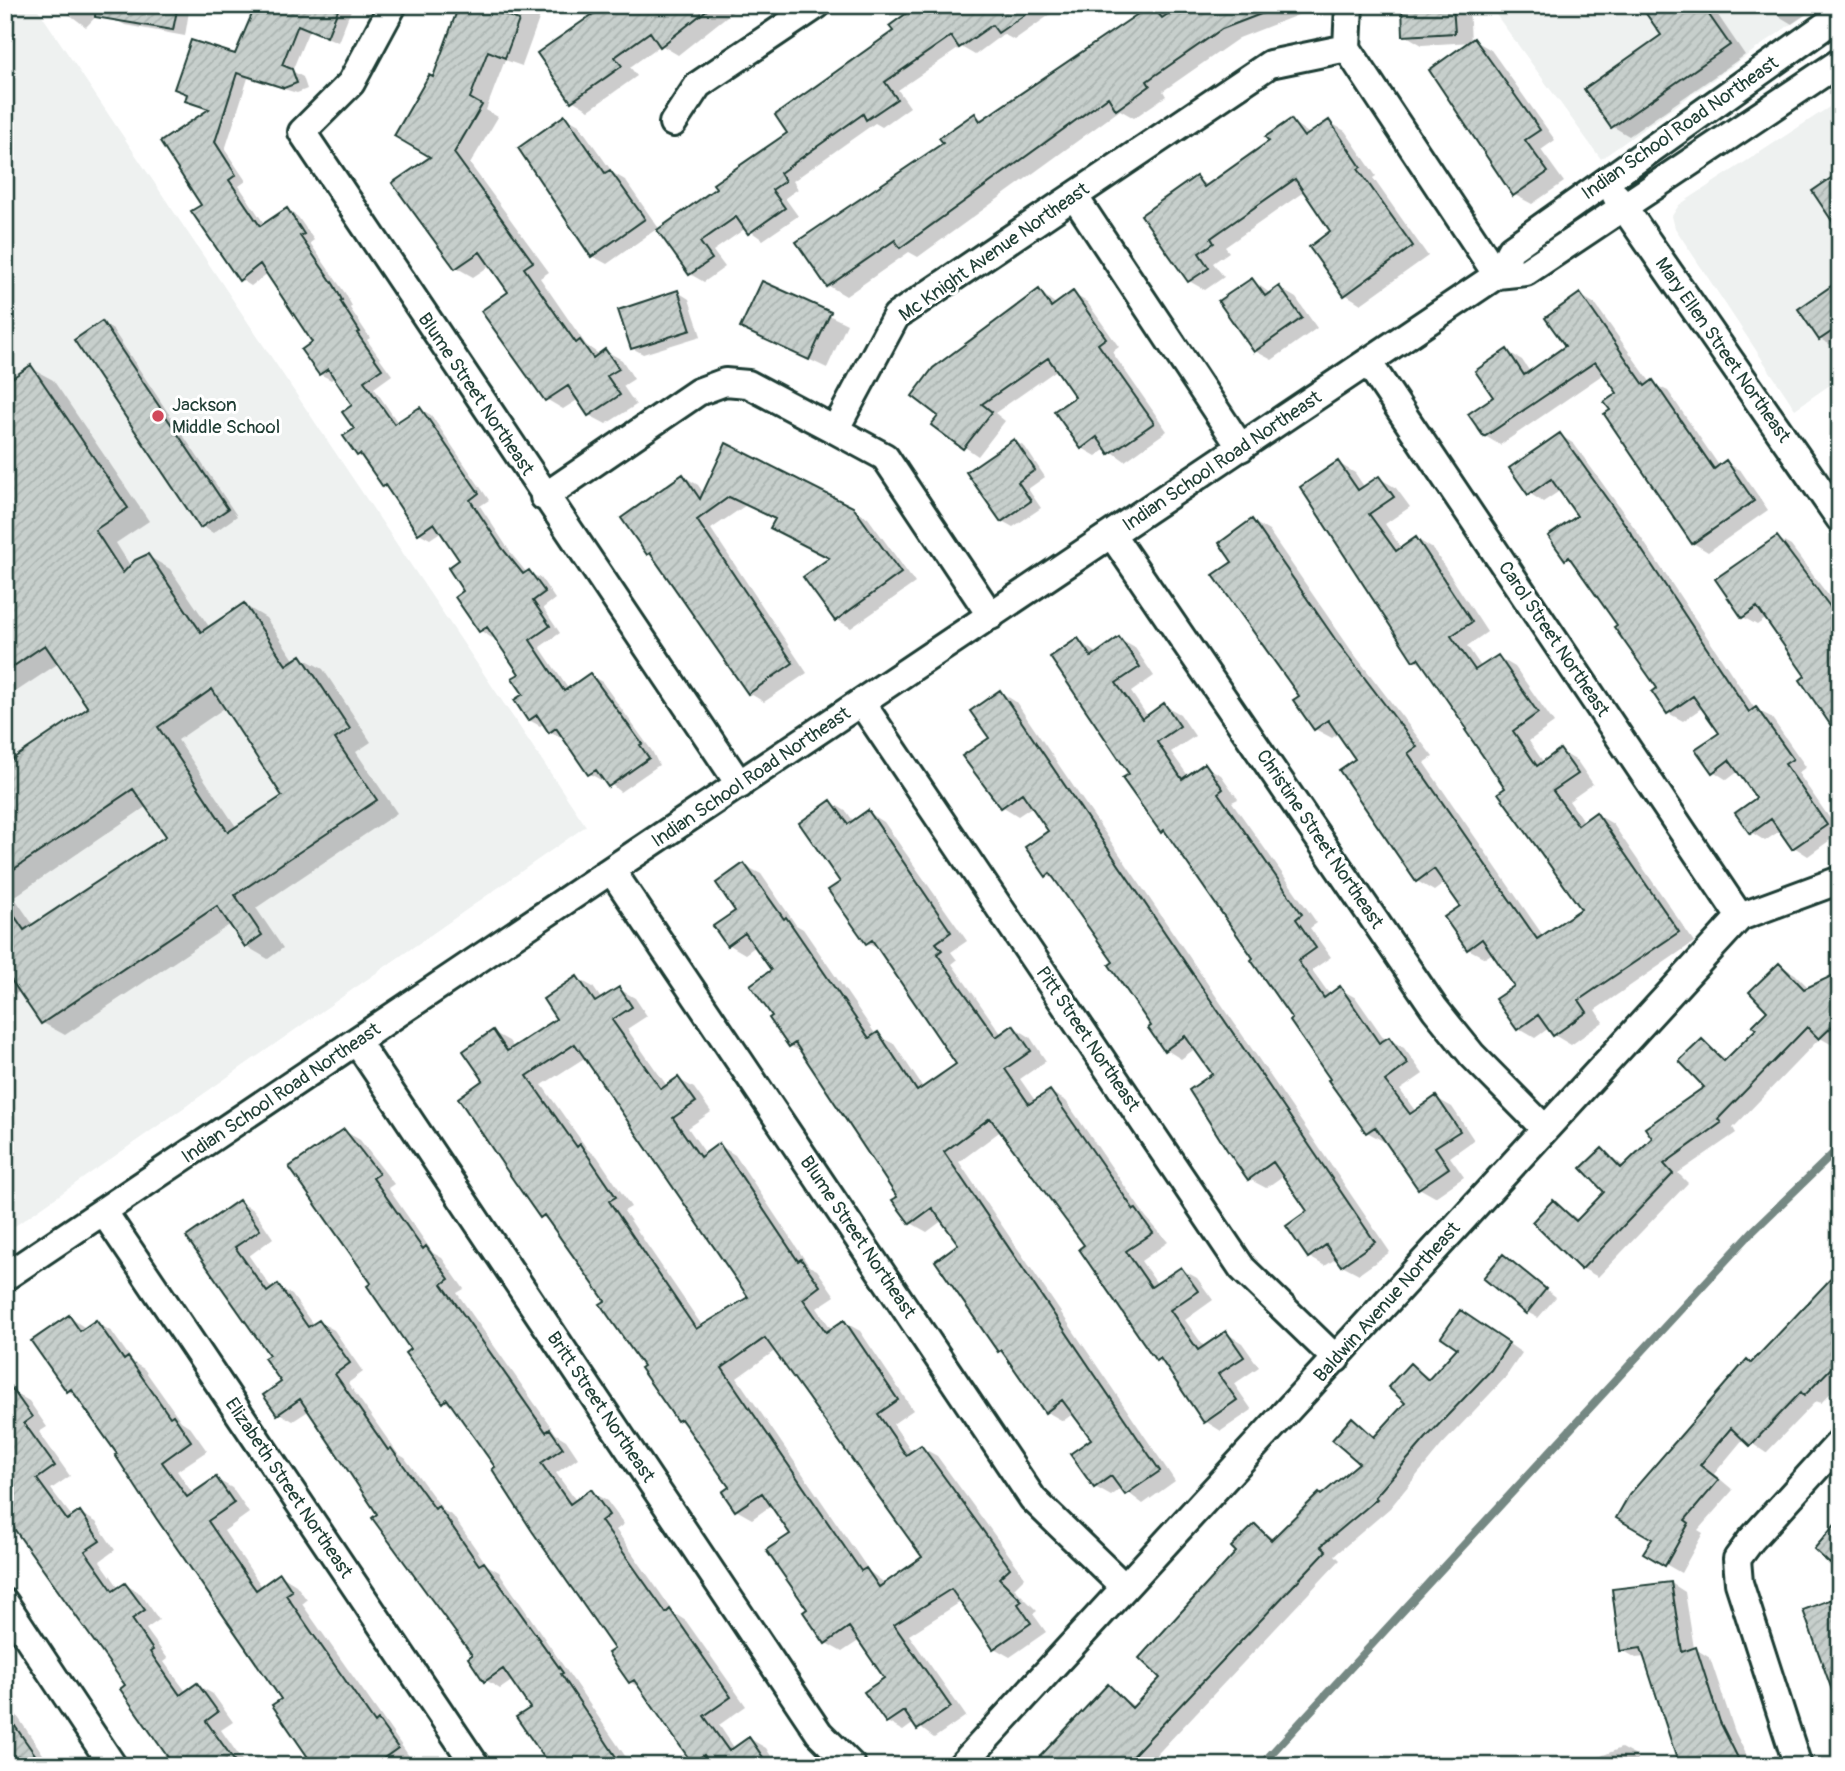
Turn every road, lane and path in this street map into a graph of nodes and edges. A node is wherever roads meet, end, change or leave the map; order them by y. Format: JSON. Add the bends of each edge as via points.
{"nodes":[{"id":1,"x":393,"y":5,"type":"edge"},
{"id":2,"x":817,"y":5,"type":"edge"},
{"id":3,"x":1349,"y":5,"type":"edge"},
{"id":4,"x":1840,"y":15,"type":"edge"},
{"id":5,"x":1347,"y":48,"type":"junction"},
{"id":6,"x":1840,"y":62,"type":"edge"},
{"id":7,"x":673,"y":123,"type":"dead end"},
{"id":8,"x":1606,"y":181,"type":"junction"},
{"id":9,"x":1074,"y":196,"type":"junction"},
{"id":10,"x":1624,"y":208,"type":"junction"},
{"id":11,"x":1497,"y":275,"type":"junction"},
{"id":12,"x":1368,"y":362,"type":"junction"},
{"id":13,"x":835,"y":430,"type":"junction"},
{"id":14,"x":1241,"y":448,"type":"junction"},
{"id":15,"x":544,"y":497,"type":"junction"},
{"id":16,"x":1840,"y":519,"type":"edge"},
{"id":17,"x":1112,"y":535,"type":"junction"},
{"id":18,"x":991,"y":616,"type":"junction"},
{"id":19,"x":861,"y":702,"type":"junction"},
{"id":20,"x":740,"y":785,"type":"junction"},
{"id":21,"x":612,"y":871,"type":"junction"},
{"id":22,"x":1840,"y":880,"type":"edge"},
{"id":23,"x":1740,"y":917,"type":"junction"},
{"id":24,"x":357,"y":1042,"type":"junction"},
{"id":25,"x":1545,"y":1129,"type":"junction"},
{"id":26,"x":103,"y":1211,"type":"junction"},
{"id":27,"x":5,"y":1278,"type":"edge"},
{"id":28,"x":1336,"y":1359,"type":"junction"},
{"id":29,"x":1840,"y":1442,"type":"edge"},
{"id":30,"x":1124,"y":1587,"type":"junction"},
{"id":31,"x":5,"y":1603,"type":"edge"},
{"id":32,"x":113,"y":1766,"type":"edge"},
{"id":33,"x":476,"y":1766,"type":"edge"},
{"id":34,"x":852,"y":1766,"type":"edge"},
{"id":35,"x":961,"y":1766,"type":"edge"},
{"id":36,"x":1798,"y":1766,"type":"edge"}],
"edges":[{"from":1,"to":15,"type":"street","name":"Blume Street Northeast","via":[[351,83],[302,132]]},
{"from":2,"to":7,"type":"street","via":[[698,85]]},
{"from":3,"to":5,"type":"street"},
{"from":4,"to":8,"type":"street","name":"Indian School Road Northeast"},
{"from":5,"to":9,"type":"street","name":"Mc Knight Avenue Northeast","via":[[1270,64]]},
{"from":5,"to":11,"type":"street"},
{"from":6,"to":10,"type":"street","name":"Indian School Road Northeast"},
{"from":8,"to":10,"type":"street","name":"Mary Ellen Street Northeast"},
{"from":8,"to":11,"type":"street","name":"Indian School Road Northeast","via":[[1511,249]]},
{"from":9,"to":13,"type":"street","name":"Mc Knight Avenue Northeast","via":[[897,316]]},
{"from":9,"to":14,"type":"street"},
{"from":10,"to":11,"type":"street","name":"Indian School Road Northeast","via":[[1526,272]]},
{"from":10,"to":16,"type":"street","name":"Mary Ellen Street Northeast"},
{"from":11,"to":12,"type":"street","name":"Indian School Road Northeast"},
{"from":12,"to":14,"type":"street","name":"Indian School Road Northeast"},
{"from":12,"to":23,"type":"street","name":"Carol Street Northeast"},
{"from":13,"to":15,"type":"street","via":[[748,384],[725,382],[698,392]]},
{"from":13,"to":18,"type":"street","via":[[885,457]]},
{"from":14,"to":17,"type":"street","name":"Indian School Road Northeast"},
{"from":15,"to":20,"type":"street","name":"Blume Street Northeast"},
{"from":17,"to":18,"type":"street","name":"Indian School Road Northeast"},
{"from":17,"to":25,"type":"street","name":"Christine Street Northeast","via":[[1435,1009],[1472,1055]]},
{"from":18,"to":19,"type":"street","name":"Indian School Road Northeast"},
{"from":19,"to":20,"type":"street","name":"Indian School Road Northeast"},
{"from":19,"to":28,"type":"street","name":"Pitt Street Northeast","via":[[1242,1268]]},
{"from":20,"to":21,"type":"street","name":"Indian School Road Northeast"},
{"from":21,"to":24,"type":"street","name":"Indian School Road Northeast"},
{"from":21,"to":30,"type":"street","name":"Blume Street Northeast","via":[[1033,1499]]},
{"from":22,"to":23,"type":"street","name":"Baldwin Avenue Northeast"},
{"from":23,"to":25,"type":"street","name":"Baldwin Avenue Northeast"},
{"from":24,"to":26,"type":"street","name":"Indian School Road Northeast"},
{"from":24,"to":34,"type":"street","name":"Britt Street Northeast","via":[[819,1733]]},
{"from":25,"to":28,"type":"street","name":"Baldwin Avenue Northeast"},
{"from":26,"to":27,"type":"street","name":"Indian School Road Northeast"},
{"from":26,"to":33,"type":"street","name":"Elizabeth Street Northeast"},
{"from":28,"to":30,"type":"street","name":"Baldwin Avenue Northeast"},
{"from":29,"to":36,"type":"street","via":[[1737,1559],[1739,1583]]},
{"from":30,"to":35,"type":"street","name":"Baldwin Avenue Northeast"},
{"from":31,"to":32,"type":"street"}]}
